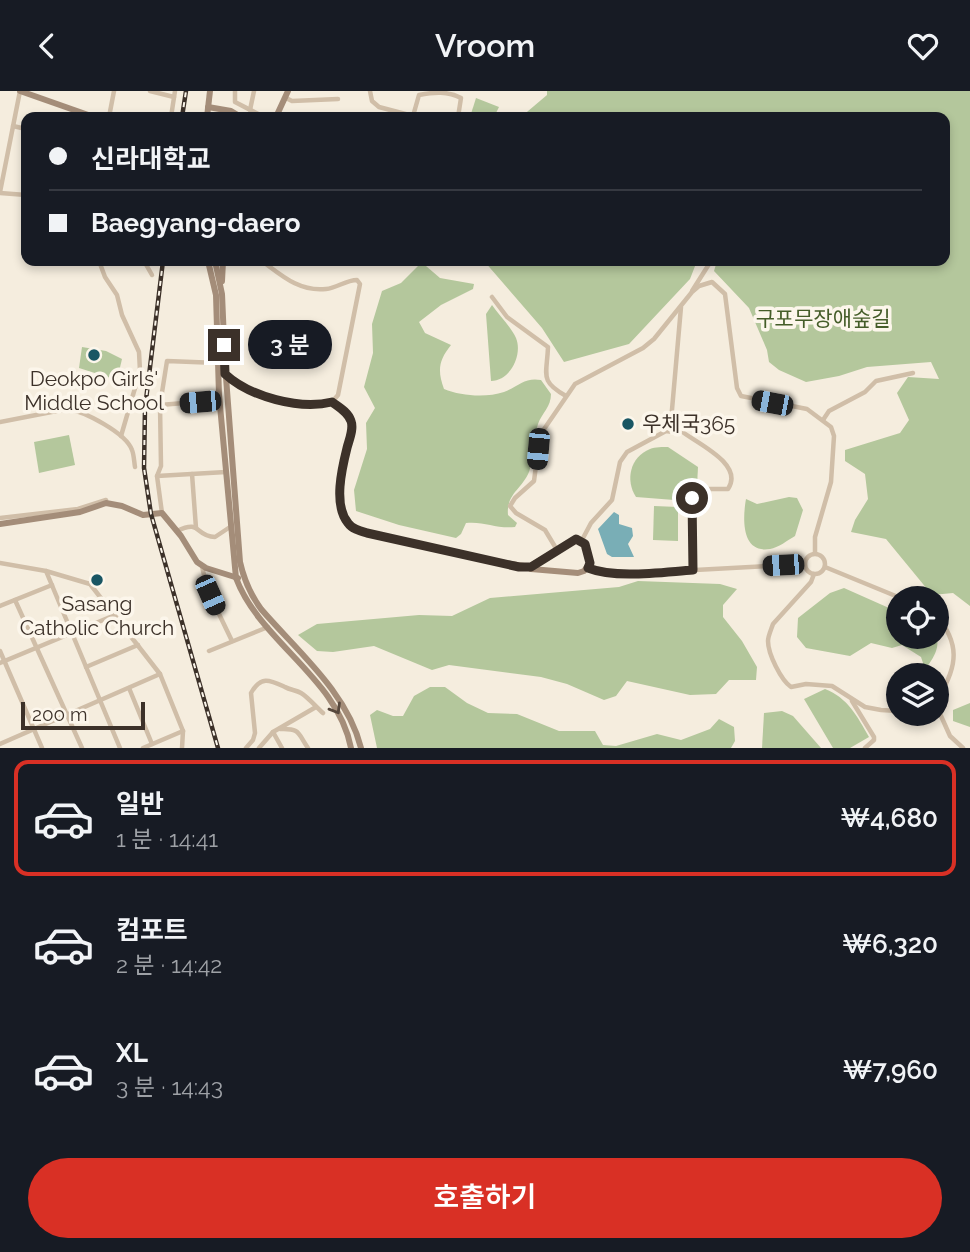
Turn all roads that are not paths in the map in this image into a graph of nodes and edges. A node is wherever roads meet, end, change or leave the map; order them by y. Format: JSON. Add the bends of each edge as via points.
{"nodes":[{"id":1,"x":20,"y":91,"type":"edge"},
{"id":2,"x":114,"y":91,"type":"edge"},
{"id":3,"x":150,"y":91,"type":"edge"},
{"id":4,"x":210,"y":91,"type":"edge"},
{"id":5,"x":236,"y":91,"type":"edge"},
{"id":6,"x":254,"y":91,"type":"edge"},
{"id":7,"x":370,"y":91,"type":"edge"},
{"id":8,"x":174,"y":94,"type":"edge"},
{"id":9,"x":287,"y":94,"type":"edge"},
{"id":10,"x":338,"y":99,"type":"dead end"},
{"id":11,"x":208,"y":107,"type":"junction"},
{"id":12,"x":250,"y":110,"type":"junction"},
{"id":13,"x":72,"y":112,"type":"edge"},
{"id":14,"x":110,"y":112,"type":"edge"},
{"id":15,"x":172,"y":112,"type":"edge"},
{"id":16,"x":206,"y":112,"type":"edge"},
{"id":17,"x":233,"y":112,"type":"edge"},
{"id":18,"x":254,"y":112,"type":"edge"},
{"id":19,"x":278,"y":112,"type":"edge"},
{"id":20,"x":398,"y":112,"type":"edge"},
{"id":21,"x":414,"y":112,"type":"edge"},
{"id":22,"x":459,"y":112,"type":"edge"},
{"id":23,"x":13,"y":126,"type":"junction"},
{"id":24,"x":21,"y":128,"type":"edge"},
{"id":25,"x":0,"y":193,"type":"edge"},
{"id":26,"x":21,"y":195,"type":"edge"},
{"id":27,"x":101,"y":266,"type":"edge"},
{"id":28,"x":147,"y":266,"type":"edge"},
{"id":29,"x":209,"y":266,"type":"edge"},
{"id":30,"x":216,"y":266,"type":"edge"},
{"id":31,"x":223,"y":266,"type":"edge"},
{"id":32,"x":269,"y":266,"type":"edge"},
{"id":33,"x":708,"y":266,"type":"edge"},
{"id":34,"x":152,"y":275,"type":"dead end"},
{"id":35,"x":692,"y":292,"type":"junction"},
{"id":36,"x":222,"y":294,"type":"junction"},
{"id":37,"x":492,"y":297,"type":"dead end"},
{"id":38,"x":681,"y":306,"type":"junction"},
{"id":39,"x":218,"y":363,"type":"junction"},
{"id":40,"x":913,"y":373,"type":"dead end"},
{"id":41,"x":222,"y":374,"type":"junction"},
{"id":42,"x":566,"y":396,"type":"junction"},
{"id":43,"x":220,"y":400,"type":"junction"},
{"id":44,"x":332,"y":402,"type":"junction"},
{"id":45,"x":160,"y":405,"type":"junction"},
{"id":46,"x":823,"y":420,"type":"junction"},
{"id":47,"x":671,"y":421,"type":"junction"},
{"id":48,"x":0,"y":422,"type":"edge"},
{"id":49,"x":676,"y":427,"type":"junction"},
{"id":50,"x":669,"y":431,"type":"junction"},
{"id":51,"x":121,"y":436,"type":"junction"},
{"id":52,"x":692,"y":439,"type":"junction"},
{"id":53,"x":135,"y":467,"type":"dead end"},
{"id":54,"x":226,"y":472,"type":"junction"},
{"id":55,"x":192,"y":474,"type":"junction"},
{"id":56,"x":157,"y":476,"type":"junction"},
{"id":57,"x":107,"y":500,"type":"dead end"},
{"id":58,"x":162,"y":513,"type":"junction"},
{"id":59,"x":0,"y":518,"type":"edge"},
{"id":60,"x":0,"y":524,"type":"edge"},
{"id":61,"x":230,"y":527,"type":"junction"},
{"id":62,"x":196,"y":528,"type":"junction"},
{"id":63,"x":176,"y":531,"type":"junction"},
{"id":64,"x":582,"y":540,"type":"junction"},
{"id":65,"x":558,"y":551,"type":"junction"},
{"id":66,"x":814,"y":553,"type":"junction"},
{"id":67,"x":0,"y":563,"type":"edge"},
{"id":68,"x":805,"y":564,"type":"junction"},
{"id":69,"x":202,"y":565,"type":"junction"},
{"id":70,"x":531,"y":567,"type":"junction"},
{"id":71,"x":825,"y":567,"type":"junction"},
{"id":72,"x":588,"y":568,"type":"junction"},
{"id":73,"x":693,"y":570,"type":"junction"},
{"id":74,"x":46,"y":571,"type":"junction"},
{"id":75,"x":814,"y":574,"type":"junction"},
{"id":76,"x":240,"y":579,"type":"junction"},
{"id":77,"x":52,"y":585,"type":"junction"},
{"id":78,"x":886,"y":592,"type":"edge"},
{"id":79,"x":15,"y":600,"type":"junction"},
{"id":80,"x":0,"y":606,"type":"edge"},
{"id":81,"x":115,"y":615,"type":"junction"},
{"id":82,"x":269,"y":627,"type":"junction"},
{"id":83,"x":949,"y":631,"type":"edge"},
{"id":84,"x":72,"y":633,"type":"junction"},
{"id":85,"x":232,"y":641,"type":"junction"},
{"id":86,"x":138,"y":645,"type":"junction"},
{"id":87,"x":37,"y":648,"type":"junction"},
{"id":88,"x":0,"y":651,"type":"edge"},
{"id":89,"x":209,"y":651,"type":"dead end"},
{"id":90,"x":2,"y":662,"type":"edge"},
{"id":91,"x":86,"y":667,"type":"junction"},
{"id":92,"x":160,"y":674,"type":"junction"},
{"id":93,"x":949,"y":677,"type":"edge"},
{"id":94,"x":129,"y":688,"type":"junction"},
{"id":95,"x":100,"y":700,"type":"junction"},
{"id":96,"x":851,"y":700,"type":"junction"},
{"id":97,"x":316,"y":707,"type":"junction"},
{"id":98,"x":886,"y":710,"type":"edge"},
{"id":99,"x":323,"y":713,"type":"dead end"},
{"id":100,"x":67,"y":715,"type":"junction"},
{"id":101,"x":945,"y":726,"type":"edge"},
{"id":102,"x":34,"y":729,"type":"junction"},
{"id":103,"x":183,"y":731,"type":"junction"},
{"id":104,"x":273,"y":732,"type":"junction"},
{"id":105,"x":1,"y":744,"type":"edge"},
{"id":106,"x":152,"y":744,"type":"junction"},
{"id":107,"x":42,"y":748,"type":"edge"},
{"id":108,"x":82,"y":748,"type":"edge"},
{"id":109,"x":120,"y":748,"type":"edge"},
{"id":110,"x":143,"y":748,"type":"edge"},
{"id":111,"x":182,"y":748,"type":"edge"},
{"id":112,"x":246,"y":748,"type":"edge"},
{"id":113,"x":259,"y":748,"type":"edge"},
{"id":114,"x":282,"y":748,"type":"edge"},
{"id":115,"x":308,"y":748,"type":"edge"},
{"id":116,"x":351,"y":748,"type":"edge"},
{"id":117,"x":361,"y":748,"type":"edge"},
{"id":118,"x":865,"y":748,"type":"edge"},
{"id":119,"x":963,"y":748,"type":"edge"}],
"edges":[{"from":1,"to":13,"type":"main road"},
{"from":1,"to":23,"type":"street"},
{"from":2,"to":14,"type":"street"},
{"from":3,"to":8,"type":"street"},
{"from":4,"to":11,"type":"main road"},
{"from":5,"to":12,"type":"street","via":[[235,103]]},
{"from":6,"to":12,"type":"street"},
{"from":7,"to":20,"type":"street","via":[[379,107]]},
{"from":8,"to":15,"type":"street"},
{"from":9,"to":10,"type":"street","via":[[292,100]]},
{"from":9,"to":19,"type":"main road"},
{"from":11,"to":16,"type":"main road"},
{"from":11,"to":17,"type":"main road"},
{"from":12,"to":18,"type":"street"},
{"from":21,"to":22,"type":"street","via":[[419,95],[437,92],[461,98]]},
{"from":23,"to":24,"type":"street"},
{"from":23,"to":25,"type":"street"},
{"from":25,"to":26,"type":"street"},
{"from":27,"to":51,"type":"street","via":[[139,352],[140,371]]},
{"from":28,"to":34,"type":"street"},
{"from":29,"to":39,"type":"main road","via":[[216,295]]},
{"from":30,"to":36,"type":"main road"},
{"from":31,"to":36,"type":"main road"},
{"from":32,"to":44,"type":"street","via":[[295,285],[325,289],[352,280],[360,284],[338,395]]},
{"from":33,"to":35,"type":"street"},
{"from":35,"to":38,"type":"street"},
{"from":35,"to":46,"type":"street","via":[[712,282],[725,294],[741,396],[807,409]]},
{"from":36,"to":41,"type":"main road"},
{"from":37,"to":42,"type":"street","via":[[507,317],[548,347],[550,387]]},
{"from":38,"to":42,"type":"street","via":[[643,348],[580,380]]},
{"from":38,"to":47,"type":"street"},
{"from":39,"to":41,"type":"main road"},
{"from":39,"to":45,"type":"street","via":[[167,361]]},
{"from":40,"to":46,"type":"street","via":[[876,381],[829,411]]},
{"from":41,"to":43,"type":"main road"},
{"from":41,"to":44,"type":"main road","via":[[263,397]]},
{"from":41,"to":76,"type":"main road"},
{"from":42,"to":65,"type":"street","via":[[540,435],[534,481],[510,506],[545,530]]},
{"from":43,"to":45,"type":"street"},
{"from":43,"to":54,"type":"main road"},
{"from":44,"to":70,"type":"main road","via":[[352,422],[340,502],[350,526]]},
{"from":45,"to":56,"type":"street"},
{"from":46,"to":66,"type":"street","via":[[834,436],[831,482]]},
{"from":47,"to":49,"type":"street"},
{"from":47,"to":50,"type":"street","via":[[665,424]]},
{"from":48,"to":51,"type":"street","via":[[66,409]]},
{"from":49,"to":50,"type":"street"},
{"from":49,"to":52,"type":"street"},
{"from":50,"to":52,"type":"street"},
{"from":50,"to":64,"type":"street","via":[[626,452],[612,500]]},
{"from":51,"to":53,"type":"street","via":[[132,448]]},
{"from":52,"to":73,"type":"street","via":[[716,452],[732,485],[694,493]]},
{"from":54,"to":55,"type":"street"},
{"from":54,"to":61,"type":"main road"},
{"from":55,"to":56,"type":"street"},
{"from":55,"to":62,"type":"street"},
{"from":56,"to":58,"type":"street"},
{"from":57,"to":59,"type":"street","via":[[78,509]]},
{"from":58,"to":60,"type":"main road","via":[[140,514],[106,503],[80,512]]},
{"from":58,"to":63,"type":"main road"},
{"from":61,"to":62,"type":"street","via":[[215,537]]},
{"from":61,"to":76,"type":"main road"},
{"from":62,"to":63,"type":"street"},
{"from":63,"to":69,"type":"main road"},
{"from":64,"to":65,"type":"main road","via":[[572,540]]},
{"from":64,"to":72,"type":"main road"},
{"from":65,"to":70,"type":"main road"},
{"from":66,"to":68,"type":"street"},
{"from":66,"to":71,"type":"street","via":[[825,559]]},
{"from":67,"to":74,"type":"street"},
{"from":68,"to":73,"type":"street"},
{"from":68,"to":75,"type":"street"},
{"from":69,"to":76,"type":"main road"},
{"from":69,"to":85,"type":"street","via":[[210,595]]},
{"from":70,"to":72,"type":"main road","via":[[534,571],[578,573]]},
{"from":71,"to":75,"type":"street"},
{"from":71,"to":78,"type":"street"},
{"from":72,"to":73,"type":"street","via":[[640,573]]},
{"from":74,"to":77,"type":"street"},
{"from":74,"to":81,"type":"street","via":[[90,584]]},
{"from":75,"to":96,"type":"street","via":[[773,624],[769,649],[791,687],[832,686]]},
{"from":76,"to":82,"type":"main road","via":[[246,600]]},
{"from":76,"to":117,"type":"main road","via":[[340,698]]},
{"from":77,"to":79,"type":"street"},
{"from":77,"to":84,"type":"street"},
{"from":79,"to":80,"type":"street"},
{"from":79,"to":87,"type":"street"},
{"from":81,"to":84,"type":"street"},
{"from":81,"to":86,"type":"street"},
{"from":82,"to":85,"type":"street"},
{"from":82,"to":116,"type":"main road","one_way":true,"via":[[335,707]]},
{"from":83,"to":93,"type":"street","via":[[954,658]]},
{"from":84,"to":87,"type":"street"},
{"from":84,"to":91,"type":"street"},
{"from":85,"to":89,"type":"street"},
{"from":86,"to":91,"type":"street"},
{"from":86,"to":92,"type":"street"},
{"from":87,"to":90,"type":"street"},
{"from":87,"to":100,"type":"street"},
{"from":88,"to":90,"type":"street"},
{"from":90,"to":102,"type":"street"},
{"from":91,"to":95,"type":"street"},
{"from":92,"to":94,"type":"street"},
{"from":92,"to":103,"type":"street"},
{"from":94,"to":95,"type":"street"},
{"from":94,"to":106,"type":"street"},
{"from":95,"to":100,"type":"street"},
{"from":95,"to":109,"type":"street"},
{"from":96,"to":98,"type":"street"},
{"from":96,"to":118,"type":"street","via":[[874,737]]},
{"from":97,"to":99,"type":"street"},
{"from":97,"to":104,"type":"street"},
{"from":97,"to":112,"type":"street","via":[[299,692],[264,680],[251,692],[255,733]]},
{"from":100,"to":102,"type":"street"},
{"from":100,"to":108,"type":"street"},
{"from":101,"to":119,"type":"street"},
{"from":102,"to":105,"type":"street"},
{"from":102,"to":107,"type":"street"},
{"from":103,"to":106,"type":"street"},
{"from":103,"to":111,"type":"street"},
{"from":104,"to":113,"type":"street"},
{"from":104,"to":114,"type":"street"},
{"from":104,"to":115,"type":"street","via":[[295,731]]},
{"from":106,"to":110,"type":"street"}]}
